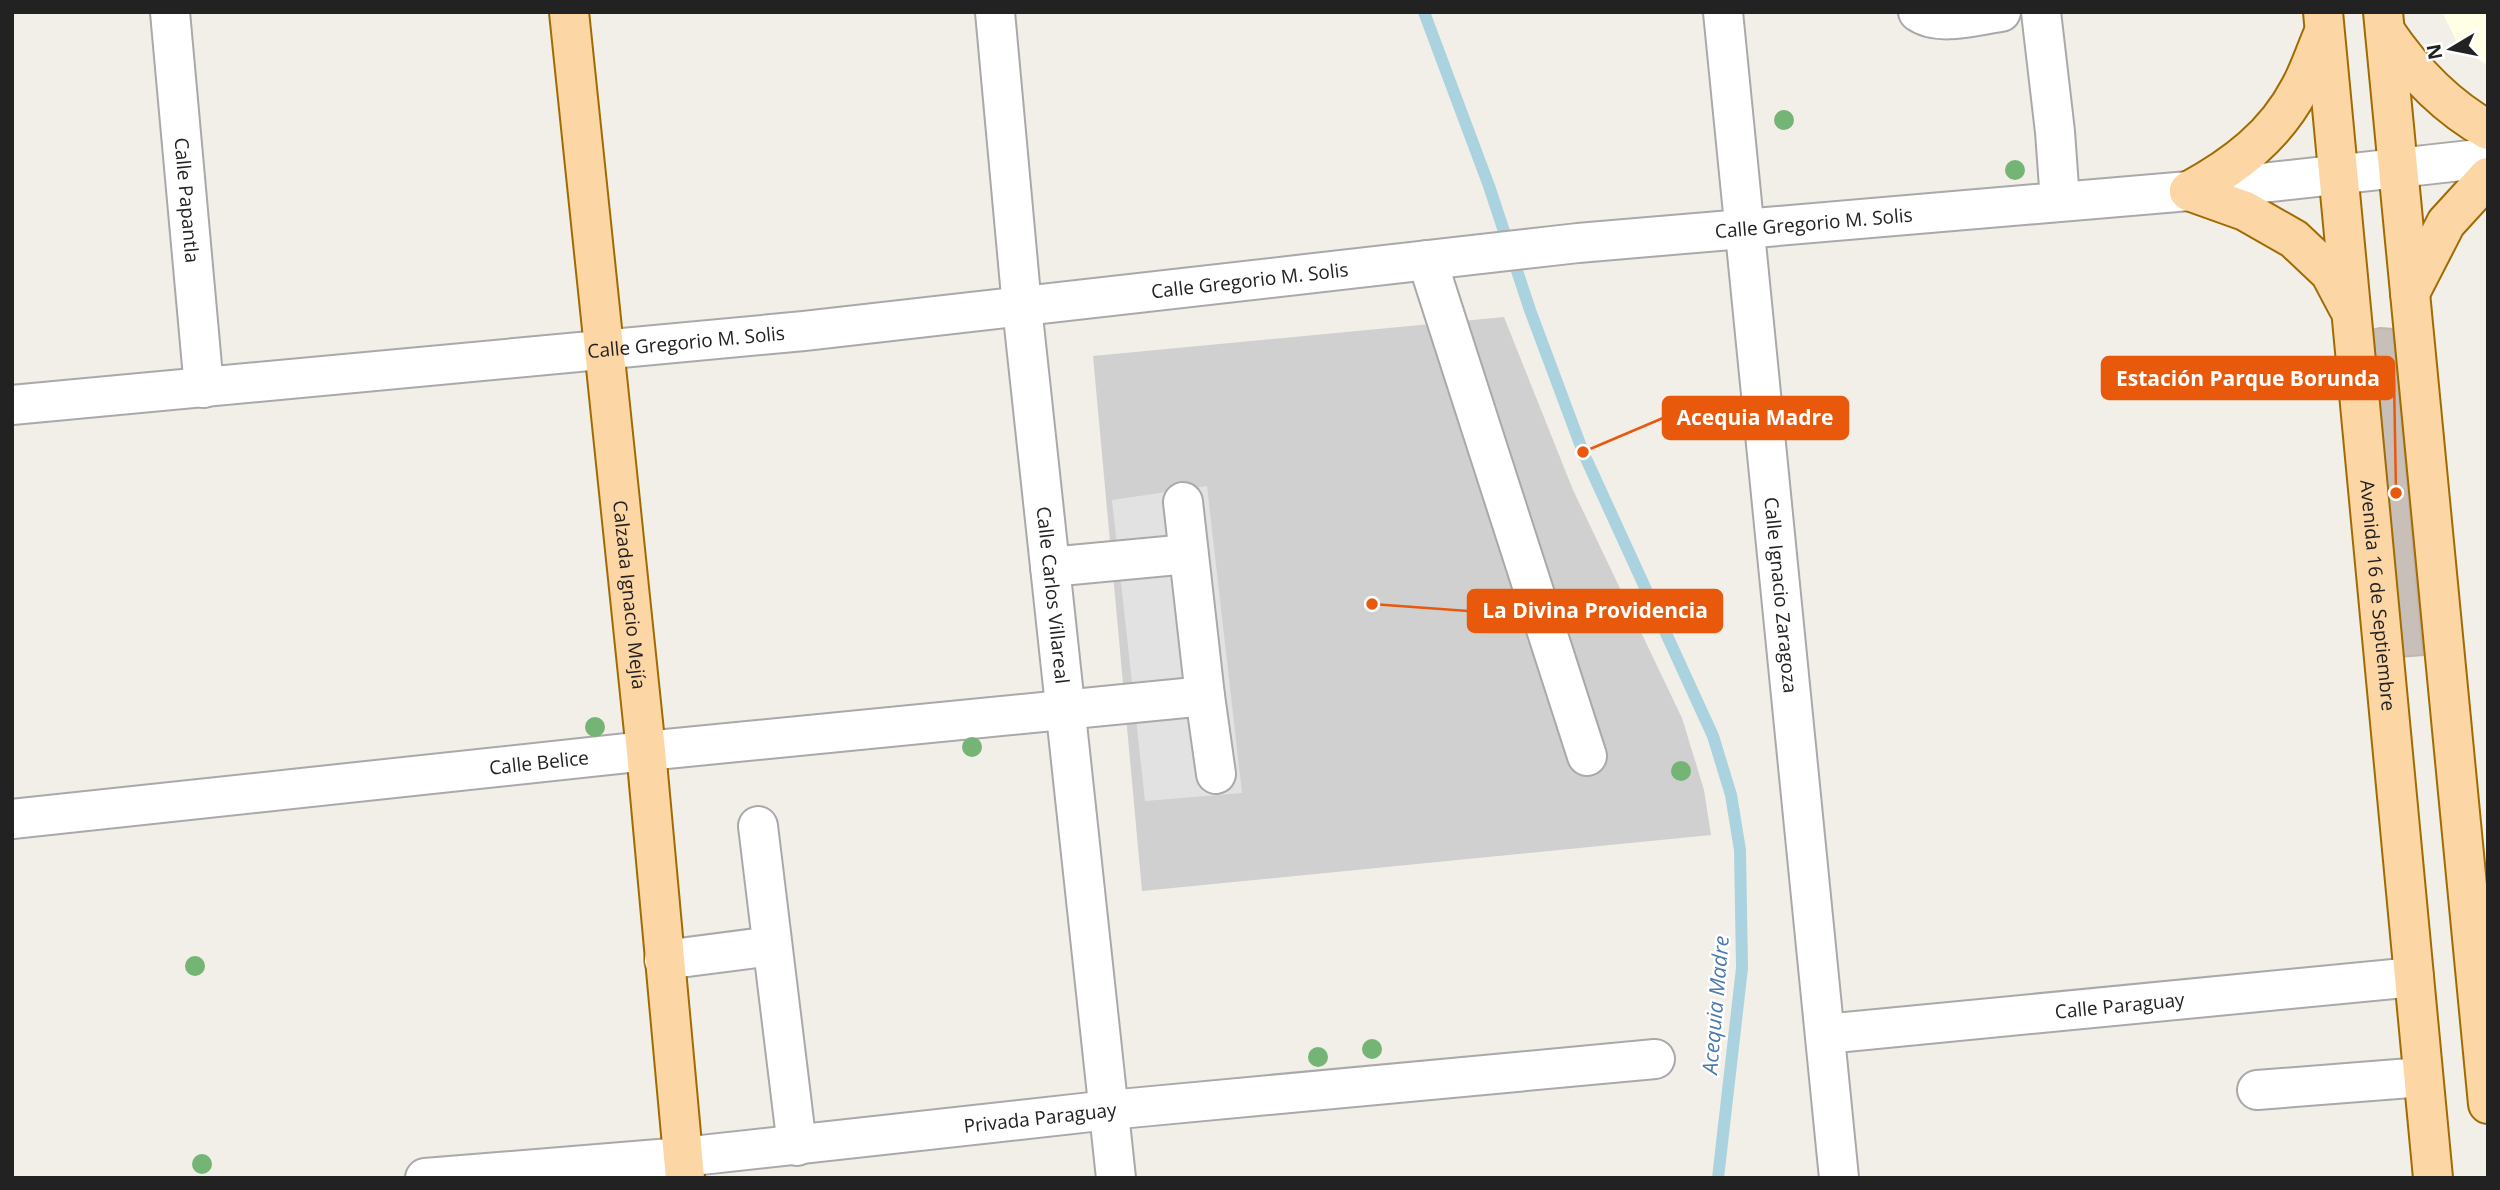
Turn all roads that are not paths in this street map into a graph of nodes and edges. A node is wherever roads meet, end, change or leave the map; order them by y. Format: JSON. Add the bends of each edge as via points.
{"nodes":[{"id":1,"x":170,"y":12,"type":"edge"},
{"id":2,"x":569,"y":12,"type":"edge"},
{"id":3,"x":995,"y":12,"type":"edge"},
{"id":4,"x":1723,"y":12,"type":"edge"},
{"id":5,"x":1918,"y":12,"type":"edge"},
{"id":6,"x":2001,"y":12,"type":"edge"},
{"id":7,"x":2041,"y":12,"type":"edge"},
{"id":8,"x":2324,"y":21,"type":"edge"},
{"id":9,"x":2384,"y":22,"type":"edge"},
{"id":10,"x":2488,"y":130,"type":"edge"},
{"id":11,"x":2488,"y":158,"type":"edge"},
{"id":12,"x":2398,"y":169,"type":"junction"},
{"id":13,"x":2338,"y":175,"type":"junction"},
{"id":14,"x":2488,"y":177,"type":"edge"},
{"id":15,"x":2189,"y":191,"type":"junction"},
{"id":16,"x":2060,"y":201,"type":"junction"},
{"id":17,"x":1744,"y":229,"type":"junction"},
{"id":18,"x":1427,"y":260,"type":"junction"},
{"id":19,"x":2409,"y":295,"type":"junction"},
{"id":20,"x":1022,"y":307,"type":"junction"},
{"id":21,"x":2353,"y":317,"type":"junction"},
{"id":22,"x":604,"y":350,"type":"junction"},
{"id":23,"x":204,"y":388,"type":"junction"},
{"id":24,"x":12,"y":405,"type":"edge"},
{"id":25,"x":1183,"y":502,"type":"dead end"},
{"id":26,"x":1188,"y":554,"type":"junction"},
{"id":27,"x":1050,"y":567,"type":"junction"},
{"id":28,"x":1205,"y":696,"type":"junction"},
{"id":29,"x":1067,"y":709,"type":"junction"},
{"id":30,"x":646,"y":751,"type":"junction"},
{"id":31,"x":1587,"y":756,"type":"dead end"},
{"id":32,"x":1216,"y":774,"type":"dead end"},
{"id":33,"x":12,"y":819,"type":"edge"},
{"id":34,"x":758,"y":826,"type":"dead end"},
{"id":35,"x":772,"y":946,"type":"junction"},
{"id":36,"x":664,"y":960,"type":"junction"},
{"id":37,"x":2481,"y":970,"type":"edge"},
{"id":38,"x":2414,"y":977,"type":"junction"},
{"id":39,"x":1825,"y":1034,"type":"junction"},
{"id":40,"x":1655,"y":1059,"type":"dead end"},
{"id":41,"x":2423,"y":1077,"type":"junction"},
{"id":42,"x":2257,"y":1090,"type":"dead end"},
{"id":43,"x":2488,"y":1104,"type":"edge"},
{"id":44,"x":1109,"y":1110,"type":"junction"},
{"id":45,"x":797,"y":1146,"type":"junction"},
{"id":46,"x":684,"y":1167,"type":"edge"},
{"id":47,"x":425,"y":1178,"type":"edge"},
{"id":48,"x":1116,"y":1178,"type":"edge"},
{"id":49,"x":1839,"y":1178,"type":"edge"},
{"id":50,"x":2433,"y":1178,"type":"edge"}],
"edges":[{"from":1,"to":23,"type":"street","name":"Calle Papantla"},
{"from":2,"to":22,"type":"main road","name":"Calzada Ignacio Mejía"},
{"from":3,"to":20,"type":"street","name":"Calle Carlos Villareal"},
{"from":4,"to":17,"type":"street","name":"Calle Ignacio Zaragoza"},
{"from":5,"to":6,"type":"street","via":[[1948,19]]},
{"from":7,"to":16,"type":"street"},
{"from":8,"to":13,"type":"main road","name":"Avenida 16 de Septiembre"},
{"from":8,"to":15,"type":"main road","via":[[2300,88],[2288,107],[2255,147],[2226,171]]},
{"from":9,"to":10,"type":"main road","via":[[2405,61],[2433,90]]},
{"from":9,"to":12,"type":"main road"},
{"from":11,"to":12,"type":"street","name":"Calle Gregorio M. Solis"},
{"from":12,"to":13,"type":"street","name":"Calle Gregorio M. Solis"},
{"from":12,"to":19,"type":"main road"},
{"from":13,"to":15,"type":"street","name":"Calle Gregorio M. Solis"},
{"from":13,"to":21,"type":"main road","name":"Avenida 16 de Septiembre"},
{"from":14,"to":19,"type":"main road","via":[[2446,223]]},
{"from":15,"to":16,"type":"street","name":"Calle Gregorio M. Solis"},
{"from":15,"to":21,"type":"main road","via":[[2245,211],[2294,239],[2330,273]]},
{"from":16,"to":17,"type":"street","name":"Calle Gregorio M. Solis"},
{"from":17,"to":18,"type":"street","name":"Calle Gregorio M. Solis"},
{"from":17,"to":39,"type":"street","name":"Calle Ignacio Zaragoza"},
{"from":18,"to":20,"type":"street","name":"Calle Gregorio M. Solis"},
{"from":18,"to":31,"type":"street"},
{"from":19,"to":37,"type":"main road"},
{"from":20,"to":22,"type":"street","name":"Calle Gregorio M. Solis"},
{"from":20,"to":27,"type":"street","name":"Calle Carlos Villareal"},
{"from":21,"to":38,"type":"main road","name":"Avenida 16 de Septiembre"},
{"from":22,"to":23,"type":"street","name":"Calle Gregorio M. Solis"},
{"from":22,"to":30,"type":"main road","name":"Calzada Ignacio Mejía"},
{"from":23,"to":24,"type":"street","name":"Calle Gregorio M. Solis"},
{"from":25,"to":26,"type":"street"},
{"from":26,"to":27,"type":"street"},
{"from":26,"to":28,"type":"street"},
{"from":27,"to":29,"type":"street","name":"Calle Carlos Villareal"},
{"from":28,"to":29,"type":"street","name":"Calle Belice"},
{"from":28,"to":32,"type":"street"},
{"from":29,"to":30,"type":"street","name":"Calle Belice"},
{"from":29,"to":44,"type":"street","name":"Calle Carlos Villareal"},
{"from":30,"to":33,"type":"street","name":"Calle Belice"},
{"from":30,"to":36,"type":"main road","name":"Calzada Ignacio Mejía"},
{"from":34,"to":35,"type":"street"},
{"from":35,"to":36,"type":"street"},
{"from":35,"to":45,"type":"street"},
{"from":36,"to":46,"type":"main road","name":"Calzada Ignacio Mejía"},
{"from":37,"to":43,"type":"main road"},
{"from":38,"to":39,"type":"street","name":"Calle Paraguay"},
{"from":38,"to":41,"type":"main road","name":"Avenida 16 de Septiembre"},
{"from":39,"to":49,"type":"street","name":"Calle Ignacio Zaragoza"},
{"from":40,"to":44,"type":"street","name":"Privada Paraguay"},
{"from":41,"to":42,"type":"street"},
{"from":41,"to":50,"type":"main road","name":"Avenida 16 de Septiembre"},
{"from":44,"to":45,"type":"street","name":"Privada Paraguay"},
{"from":44,"to":48,"type":"street","name":"Calle Carlos Villareal"},
{"from":45,"to":46,"type":"street","name":"Privada Paraguay"},
{"from":46,"to":47,"type":"street","name":"Privada Paraguay"}]}
